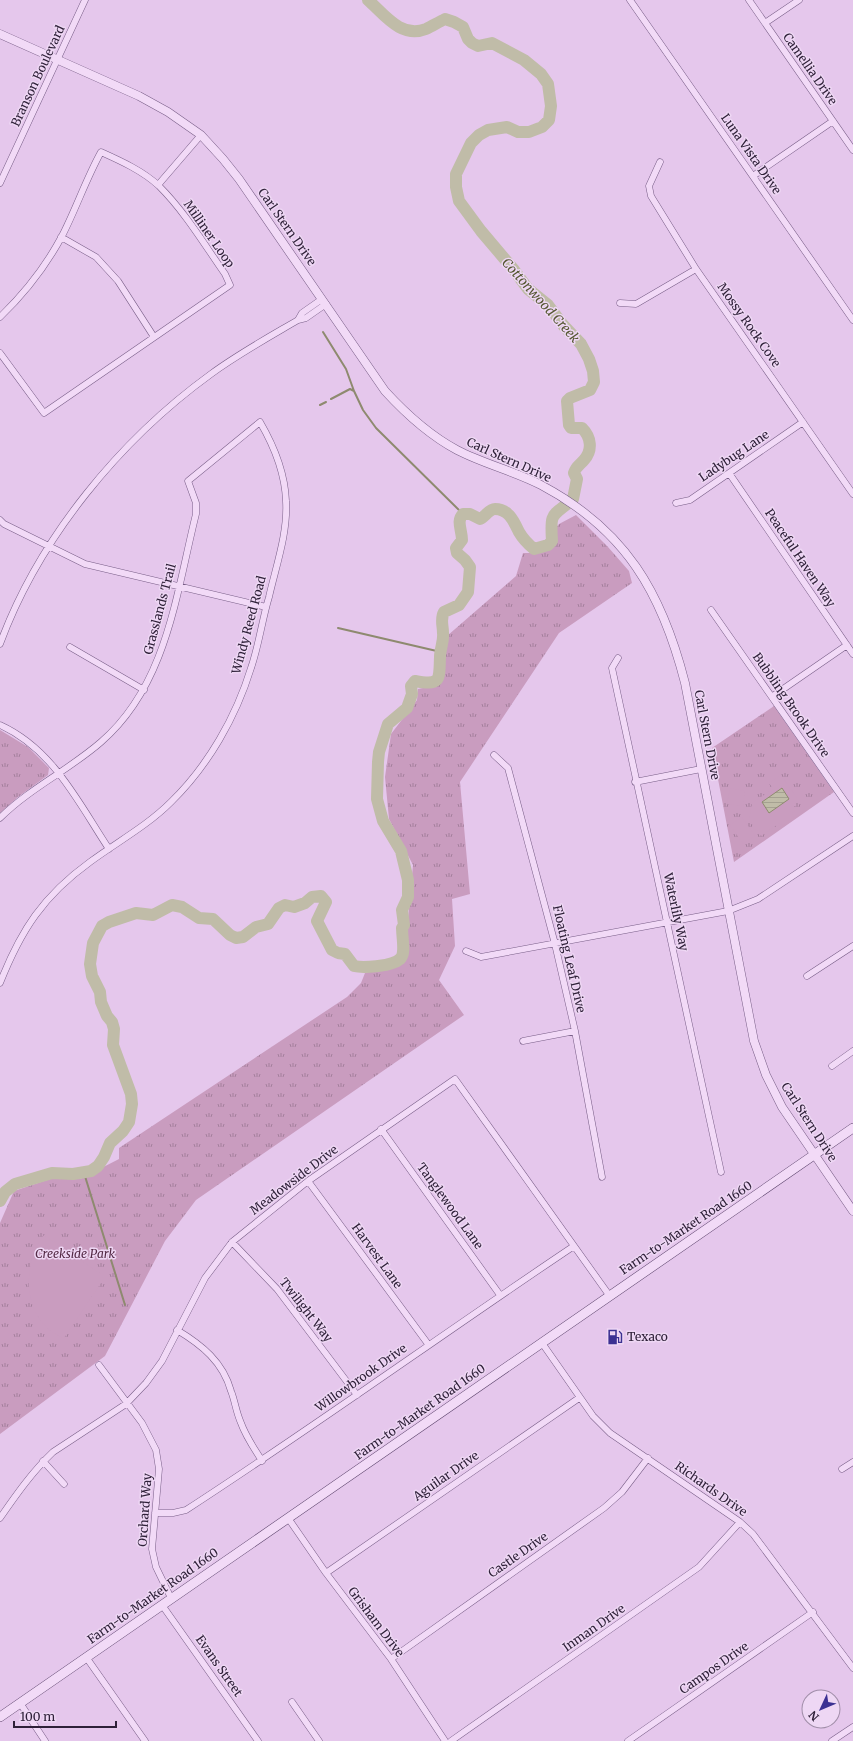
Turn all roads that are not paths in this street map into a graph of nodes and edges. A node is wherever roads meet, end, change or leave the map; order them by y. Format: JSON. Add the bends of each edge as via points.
{"nodes":[{"id":1,"x":85,"y":0,"type":"edge"},
{"id":2,"x":630,"y":0,"type":"edge"},
{"id":3,"x":750,"y":0,"type":"edge"},
{"id":4,"x":799,"y":0,"type":"edge"},
{"id":5,"x":765,"y":23,"type":"junction"},
{"id":6,"x":0,"y":34,"type":"edge"},
{"id":7,"x":57,"y":60,"type":"junction"},
{"id":8,"x":833,"y":121,"type":"junction"},
{"id":9,"x":201,"y":135,"type":"junction"},
{"id":10,"x":853,"y":150,"type":"edge"},
{"id":11,"x":660,"y":162,"type":"dead end"},
{"id":12,"x":753,"y":176,"type":"junction"},
{"id":13,"x":0,"y":183,"type":"edge"},
{"id":14,"x":158,"y":185,"type":"junction"},
{"id":15,"x":61,"y":237,"type":"junction"},
{"id":16,"x":696,"y":268,"type":"junction"},
{"id":17,"x":324,"y":302,"type":"junction"},
{"id":18,"x":620,"y":303,"type":"dead end"},
{"id":19,"x":0,"y":317,"type":"edge"},
{"id":20,"x":853,"y":320,"type":"edge"},
{"id":21,"x":154,"y":337,"type":"junction"},
{"id":22,"x":0,"y":352,"type":"edge"},
{"id":23,"x":260,"y":422,"type":"joint"},
{"id":24,"x":803,"y":422,"type":"junction"},
{"id":25,"x":729,"y":473,"type":"junction"},
{"id":26,"x":853,"y":494,"type":"edge"},
{"id":27,"x":676,"y":503,"type":"dead end"},
{"id":28,"x":2,"y":522,"type":"edge"},
{"id":29,"x":0,"y":530,"type":"edge"},
{"id":30,"x":50,"y":547,"type":"junction"},
{"id":31,"x":178,"y":586,"type":"junction"},
{"id":32,"x":266,"y":607,"type":"junction"},
{"id":33,"x":711,"y":610,"type":"dead end"},
{"id":34,"x":0,"y":644,"type":"edge"},
{"id":35,"x":847,"y":645,"type":"junction"},
{"id":36,"x":70,"y":647,"type":"dead end"},
{"id":37,"x":853,"y":654,"type":"edge"},
{"id":38,"x":618,"y":658,"type":"dead end"},
{"id":39,"x":144,"y":690,"type":"junction"},
{"id":40,"x":773,"y":696,"type":"junction"},
{"id":41,"x":0,"y":725,"type":"edge"},
{"id":42,"x":494,"y":755,"type":"dead end"},
{"id":43,"x":701,"y":769,"type":"junction"},
{"id":44,"x":60,"y":774,"type":"junction"},
{"id":45,"x":635,"y":782,"type":"junction"},
{"id":46,"x":853,"y":813,"type":"edge"},
{"id":47,"x":0,"y":818,"type":"edge"},
{"id":48,"x":853,"y":836,"type":"edge"},
{"id":49,"x":109,"y":849,"type":"junction"},
{"id":50,"x":728,"y":911,"type":"junction"},
{"id":51,"x":667,"y":923,"type":"junction"},
{"id":52,"x":555,"y":944,"type":"junction"},
{"id":53,"x":853,"y":946,"type":"edge"},
{"id":54,"x":466,"y":951,"type":"dead end"},
{"id":55,"x":808,"y":976,"type":"dead end"},
{"id":56,"x":0,"y":983,"type":"edge"},
{"id":57,"x":575,"y":1032,"type":"junction"},
{"id":58,"x":523,"y":1041,"type":"dead end"},
{"id":59,"x":853,"y":1051,"type":"edge"},
{"id":60,"x":832,"y":1066,"type":"dead end"},
{"id":61,"x":853,"y":1128,"type":"edge"},
{"id":62,"x":381,"y":1129,"type":"junction"},
{"id":63,"x":815,"y":1154,"type":"junction"},
{"id":64,"x":721,"y":1172,"type":"dead end"},
{"id":65,"x":602,"y":1177,"type":"dead end"},
{"id":66,"x":308,"y":1181,"type":"junction"},
{"id":67,"x":853,"y":1211,"type":"edge"},
{"id":68,"x":232,"y":1242,"type":"junction"},
{"id":69,"x":574,"y":1246,"type":"junction"},
{"id":70,"x":500,"y":1295,"type":"junction"},
{"id":71,"x":609,"y":1295,"type":"junction"},
{"id":72,"x":177,"y":1330,"type":"junction"},
{"id":73,"x":542,"y":1342,"type":"junction"},
{"id":74,"x":428,"y":1344,"type":"junction"},
{"id":75,"x":99,"y":1365,"type":"dead end"},
{"id":76,"x":357,"y":1395,"type":"junction"},
{"id":77,"x":580,"y":1398,"type":"junction"},
{"id":78,"x":126,"y":1404,"type":"junction"},
{"id":79,"x":648,"y":1458,"type":"junction"},
{"id":80,"x":43,"y":1461,"type":"junction"},
{"id":81,"x":262,"y":1461,"type":"junction"},
{"id":82,"x":853,"y":1462,"type":"edge"},
{"id":83,"x":842,"y":1469,"type":"dead end"},
{"id":84,"x":64,"y":1484,"type":"dead end"},
{"id":85,"x":154,"y":1513,"type":"junction"},
{"id":86,"x":0,"y":1518,"type":"edge"},
{"id":87,"x":288,"y":1518,"type":"junction"},
{"id":88,"x":740,"y":1522,"type":"junction"},
{"id":89,"x":326,"y":1573,"type":"junction"},
{"id":90,"x":172,"y":1598,"type":"junction"},
{"id":91,"x":162,"y":1605,"type":"junction"},
{"id":92,"x":813,"y":1612,"type":"junction"},
{"id":93,"x":86,"y":1657,"type":"junction"},
{"id":94,"x":391,"y":1659,"type":"junction"},
{"id":95,"x":853,"y":1668,"type":"edge"},
{"id":96,"x":292,"y":1702,"type":"dead end"},
{"id":97,"x":20,"y":1703,"type":"junction"},
{"id":98,"x":0,"y":1717,"type":"edge"},
{"id":99,"x":853,"y":1727,"type":"edge"},
{"id":100,"x":45,"y":1741,"type":"edge"},
{"id":101,"x":145,"y":1741,"type":"edge"},
{"id":102,"x":258,"y":1741,"type":"edge"},
{"id":103,"x":319,"y":1741,"type":"edge"},
{"id":104,"x":445,"y":1741,"type":"edge"},
{"id":105,"x":451,"y":1741,"type":"edge"},
{"id":106,"x":628,"y":1741,"type":"edge"},
{"id":107,"x":832,"y":1741,"type":"edge"}],
"edges":[{"from":1,"to":7,"type":"street","name":"Branson Boulevard"},
{"from":2,"to":12,"type":"street","name":"Luna Vista Drive"},
{"from":3,"to":5,"type":"street","name":"Camellia Drive"},
{"from":4,"to":5,"type":"street"},
{"from":5,"to":8,"type":"street","name":"Camellia Drive"},
{"from":6,"to":7,"type":"street","name":"Carl Stern Drive"},
{"from":7,"to":9,"type":"street","name":"Carl Stern Drive","via":[[139,96]]},
{"from":7,"to":13,"type":"street","name":"Branson Boulevard"},
{"from":8,"to":10,"type":"street","name":"Camellia Drive"},
{"from":8,"to":12,"type":"street"},
{"from":9,"to":14,"type":"street"},
{"from":9,"to":17,"type":"street","name":"Carl Stern Drive","via":[[239,179]]},
{"from":11,"to":16,"type":"street","name":"Mossy Rock Cove","via":[[649,186],[651,196]]},
{"from":12,"to":20,"type":"street","name":"Luna Vista Drive"},
{"from":14,"to":15,"type":"street","name":"Milliner Loop","via":[[132,167],[101,152]]},
{"from":14,"to":21,"type":"street","name":"Milliner Loop","via":[[182,211],[225,274],[230,286]]},
{"from":15,"to":19,"type":"street","name":"Milliner Loop","via":[[42,268]]},
{"from":15,"to":21,"type":"street","via":[[96,257],[118,281]]},
{"from":16,"to":18,"type":"street","via":[[636,304]]},
{"from":16,"to":24,"type":"street","name":"Mossy Rock Cove"},
{"from":17,"to":30,"type":"street","via":[[306,318],[298,320],[211,374],[177,401],[122,452],[96,482]]},
{"from":17,"to":43,"type":"street","name":"Carl Stern Drive","via":[[385,391],[420,426],[458,450],[541,485],[591,518],[630,558],[643,576],[665,618],[675,645]]},
{"from":21,"to":22,"type":"street","name":"Milliner Loop","via":[[44,413]]},
{"from":23,"to":31,"type":"street","name":"Grasslands Trail","via":[[188,481],[196,503],[196,514]]},
{"from":23,"to":32,"type":"street","name":"Windy Reed Road","via":[[282,474],[286,502],[284,532]]},
{"from":24,"to":25,"type":"street","name":"Ladybug Lane"},
{"from":24,"to":26,"type":"street","name":"Mossy Rock Cove"},
{"from":25,"to":27,"type":"street","name":"Ladybug Lane","via":[[690,500]]},
{"from":25,"to":35,"type":"street","name":"Peaceful Haven Way"},
{"from":28,"to":29,"type":"street"},
{"from":28,"to":30,"type":"street"},
{"from":30,"to":31,"type":"street","via":[[86,564]]},
{"from":30,"to":34,"type":"street","via":[[29,581]]},
{"from":31,"to":32,"type":"street"},
{"from":31,"to":39,"type":"street","name":"Grasslands Trail","via":[[166,639]]},
{"from":32,"to":49,"type":"street","name":"Windy Reed Road","via":[[251,668],[237,705],[215,746],[190,782],[171,802]]},
{"from":33,"to":40,"type":"street","name":"Bubbling Brook Drive"},
{"from":35,"to":37,"type":"street","name":"Peaceful Haven Way"},
{"from":35,"to":40,"type":"street"},
{"from":36,"to":39,"type":"street"},
{"from":38,"to":45,"type":"street","name":"Waterlily Way","via":[[612,668]]},
{"from":39,"to":44,"type":"street","name":"Grasslands Trail","via":[[134,707],[108,736]]},
{"from":40,"to":46,"type":"street","name":"Bubbling Brook Drive"},
{"from":41,"to":44,"type":"street","via":[[17,733],[34,746]]},
{"from":42,"to":52,"type":"street","name":"Floating Leaf Drive","via":[[508,768]]},
{"from":43,"to":45,"type":"street"},
{"from":43,"to":50,"type":"street","name":"Carl Stern Drive"},
{"from":44,"to":47,"type":"street","name":"Grasslands Trail","via":[[28,794]]},
{"from":44,"to":49,"type":"street"},
{"from":45,"to":51,"type":"street","name":"Waterlily Way"},
{"from":48,"to":50,"type":"street","via":[[758,899]]},
{"from":49,"to":56,"type":"street","name":"Windy Reed Road","via":[[57,889],[39,908],[18,943]]},
{"from":50,"to":51,"type":"street"},
{"from":50,"to":63,"type":"street","name":"Carl Stern Drive","via":[[754,1042],[766,1075],[782,1107]]},
{"from":51,"to":52,"type":"street"},
{"from":51,"to":64,"type":"street","name":"Waterlily Way"},
{"from":52,"to":54,"type":"street","via":[[481,957]]},
{"from":52,"to":57,"type":"street","name":"Floating Leaf Drive"},
{"from":53,"to":55,"type":"street"},
{"from":57,"to":58,"type":"street"},
{"from":57,"to":65,"type":"street","name":"Floating Leaf Drive"},
{"from":59,"to":60,"type":"street"},
{"from":61,"to":63,"type":"main road","name":"Farm-to-Market Road 1660"},
{"from":62,"to":66,"type":"street","name":"Meadowside Drive"},
{"from":62,"to":69,"type":"street","name":"Meadowside Drive","via":[[455,1079]]},
{"from":62,"to":70,"type":"street","name":"Tanglewood Lane"},
{"from":63,"to":67,"type":"street","name":"Carl Stern Drive"},
{"from":63,"to":71,"type":"main road","name":"Farm-to-Market Road 1660"},
{"from":66,"to":68,"type":"street","name":"Meadowside Drive"},
{"from":66,"to":74,"type":"street","name":"Harvest Lane"},
{"from":68,"to":72,"type":"street","name":"Meadowside Drive","via":[[205,1278]]},
{"from":68,"to":76,"type":"street","name":"Twilight Way","via":[[277,1289]]},
{"from":69,"to":70,"type":"street","name":"Willowbrook Drive"},
{"from":69,"to":71,"type":"street","name":"Meadowside Drive"},
{"from":70,"to":74,"type":"street","name":"Willowbrook Drive"},
{"from":71,"to":73,"type":"main road","name":"Farm-to-Market Road 1660"},
{"from":72,"to":78,"type":"street","name":"Meadowside Drive","via":[[162,1361]]},
{"from":72,"to":81,"type":"street","via":[[215,1359],[228,1383],[245,1433]]},
{"from":73,"to":77,"type":"street","name":"Richards Drive"},
{"from":73,"to":87,"type":"main road","name":"Farm-to-Market Road 1660"},
{"from":74,"to":76,"type":"street","name":"Willowbrook Drive"},
{"from":75,"to":78,"type":"street","name":"Orchard Way"},
{"from":76,"to":81,"type":"street","name":"Willowbrook Drive"},
{"from":77,"to":79,"type":"street","name":"Richards Drive","via":[[610,1433]]},
{"from":77,"to":89,"type":"street","name":"Aguilar Drive"},
{"from":78,"to":80,"type":"street","name":"Meadowside Drive"},
{"from":78,"to":85,"type":"street","name":"Orchard Way","via":[[142,1423],[156,1450],[159,1469]]},
{"from":79,"to":88,"type":"street","name":"Richards Drive"},
{"from":79,"to":94,"type":"street","name":"Castle Drive","via":[[622,1492],[604,1508]]},
{"from":80,"to":84,"type":"street"},
{"from":80,"to":86,"type":"street","name":"Meadowside Drive"},
{"from":81,"to":85,"type":"street","name":"Willowbrook Drive","via":[[186,1510]]},
{"from":82,"to":83,"type":"street"},
{"from":85,"to":90,"type":"street","name":"Orchard Way","via":[[152,1549],[156,1567]]},
{"from":87,"to":89,"type":"street","name":"Grisham Drive"},
{"from":87,"to":90,"type":"main road","name":"Farm-to-Market Road 1660"},
{"from":88,"to":92,"type":"street","name":"Richards Drive","via":[[765,1549]]},
{"from":88,"to":105,"type":"street","name":"Inman Drive","via":[[700,1567]]},
{"from":89,"to":94,"type":"street","name":"Grisham Drive"},
{"from":90,"to":91,"type":"main road","name":"Farm-to-Market Road 1660"},
{"from":91,"to":93,"type":"main road","name":"Farm-to-Market Road 1660"},
{"from":91,"to":102,"type":"street","name":"Evans Street"},
{"from":92,"to":95,"type":"street","name":"Richards Drive"},
{"from":92,"to":106,"type":"street","name":"Campos Drive"},
{"from":93,"to":97,"type":"main road","name":"Farm-to-Market Road 1660"},
{"from":93,"to":101,"type":"street"},
{"from":94,"to":104,"type":"street","name":"Grisham Drive"},
{"from":96,"to":103,"type":"street"},
{"from":97,"to":98,"type":"main road","name":"Farm-to-Market Road 1660"},
{"from":97,"to":100,"type":"street"},
{"from":99,"to":107,"type":"street"}]}
